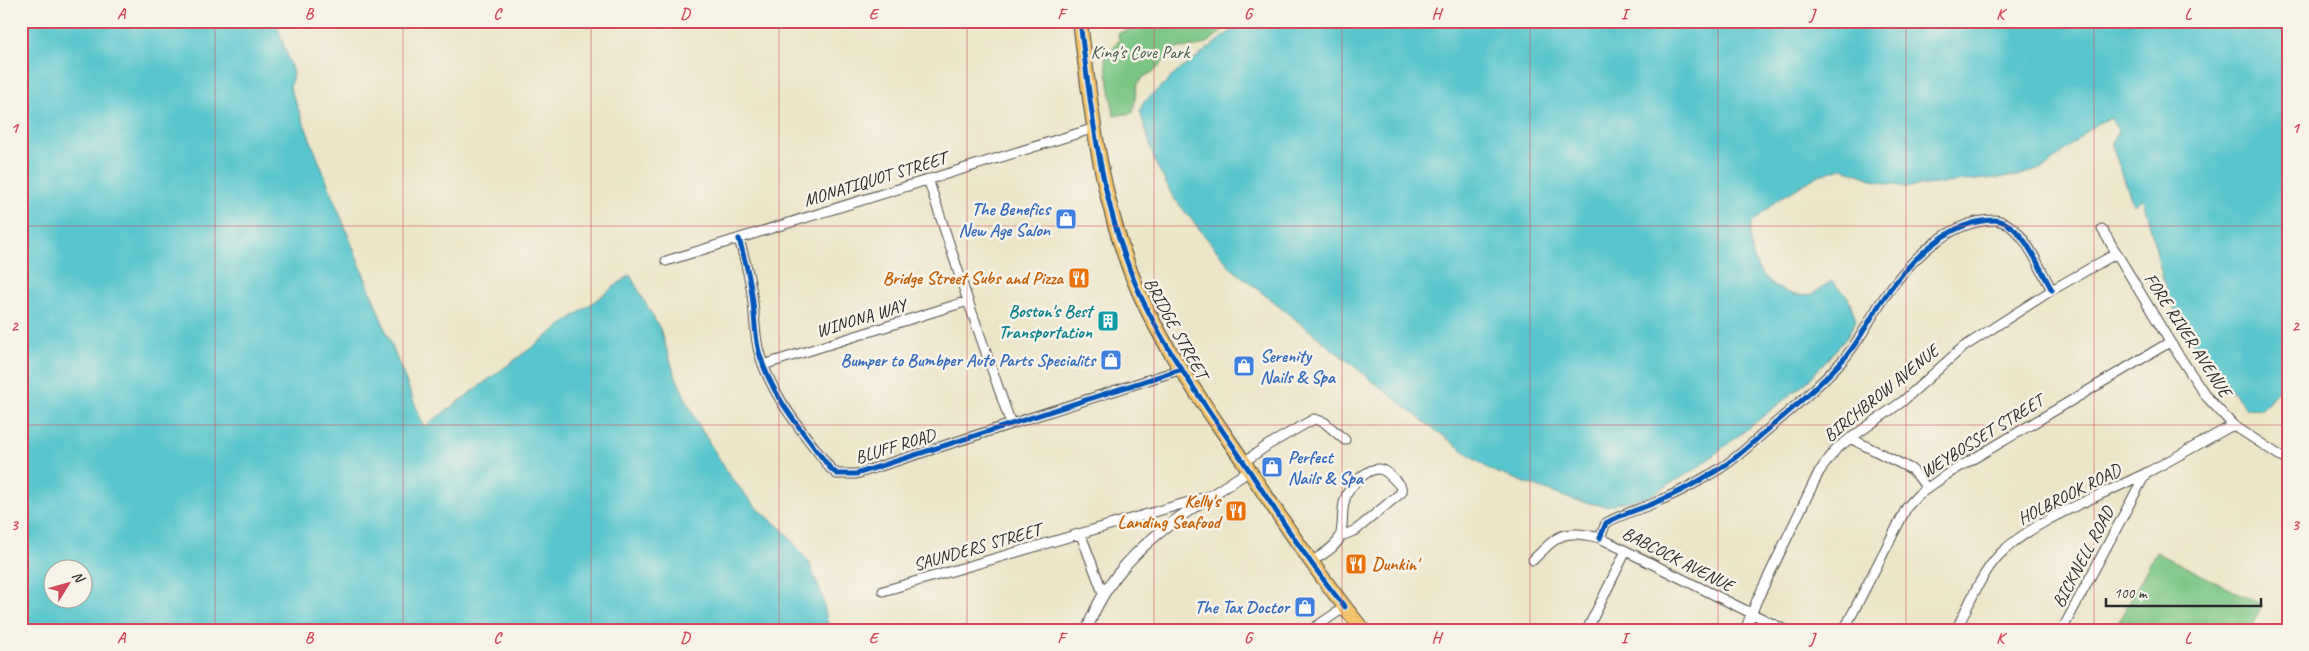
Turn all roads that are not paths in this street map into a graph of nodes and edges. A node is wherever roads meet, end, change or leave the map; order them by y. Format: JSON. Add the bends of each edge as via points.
{"nodes":[{"id":1,"x":1080,"y":21,"type":"edge"},
{"id":2,"x":1095,"y":128,"type":"junction"},
{"id":3,"x":928,"y":180,"type":"junction"},
{"id":4,"x":2102,"y":229,"type":"dead end"},
{"id":5,"x":739,"y":239,"type":"junction"},
{"id":6,"x":2117,"y":253,"type":"junction"},
{"id":7,"x":666,"y":261,"type":"dead end"},
{"id":8,"x":2052,"y":290,"type":"junction"},
{"id":9,"x":968,"y":301,"type":"junction"},
{"id":10,"x":2170,"y":342,"type":"junction"},
{"id":11,"x":763,"y":365,"type":"junction"},
{"id":12,"x":1182,"y":369,"type":"junction"},
{"id":13,"x":1011,"y":424,"type":"junction"},
{"id":14,"x":2233,"y":425,"type":"junction"},
{"id":15,"x":1850,"y":438,"type":"junction"},
{"id":16,"x":1345,"y":440,"type":"dead end"},
{"id":17,"x":2288,"y":461,"type":"edge"},
{"id":18,"x":1246,"y":467,"type":"junction"},
{"id":19,"x":2146,"y":473,"type":"junction"},
{"id":20,"x":1926,"y":489,"type":"junction"},
{"id":21,"x":1216,"y":494,"type":"junction"},
{"id":22,"x":1081,"y":535,"type":"junction"},
{"id":23,"x":1340,"y":537,"type":"junction"},
{"id":24,"x":1600,"y":538,"type":"junction"},
{"id":25,"x":1626,"y":551,"type":"junction"},
{"id":26,"x":1533,"y":560,"type":"dead end"},
{"id":27,"x":1310,"y":562,"type":"junction"},
{"id":28,"x":883,"y":591,"type":"dead end"},
{"id":29,"x":1103,"y":593,"type":"junction"},
{"id":30,"x":1345,"y":607,"type":"junction"},
{"id":31,"x":1752,"y":613,"type":"junction"},
{"id":32,"x":1087,"y":630,"type":"edge"},
{"id":33,"x":1311,"y":630,"type":"edge"},
{"id":34,"x":1364,"y":630,"type":"edge"},
{"id":35,"x":1587,"y":630,"type":"edge"},
{"id":36,"x":1746,"y":630,"type":"edge"},
{"id":37,"x":1785,"y":630,"type":"edge"},
{"id":38,"x":1844,"y":630,"type":"edge"},
{"id":39,"x":1956,"y":630,"type":"edge"},
{"id":40,"x":2062,"y":630,"type":"edge"}],
"edges":[{"from":1,"to":2,"type":"main road","name":"BRIDGE STREET"},
{"from":2,"to":3,"type":"street","name":"MONATIQUOT STREET"},
{"from":2,"to":12,"type":"main road","name":"BRIDGE STREET","via":[[1108,199],[1127,264],[1152,318]]},
{"from":3,"to":5,"type":"street","name":"MONATIQUOT STREET"},
{"from":3,"to":9,"type":"street"},
{"from":4,"to":6,"type":"street","name":"FORE RIVER AVENUE"},
{"from":5,"to":7,"type":"street","name":"MONATIQUOT STREET"},
{"from":5,"to":11,"type":"street","name":"BLUFF ROAD","via":[[750,282],[755,337]]},
{"from":6,"to":8,"type":"street","name":"BIRCHBROW AVENUE"},
{"from":6,"to":10,"type":"street","name":"FORE RIVER AVENUE"},
{"from":8,"to":15,"type":"street","name":"BIRCHBROW AVENUE","via":[[1962,348],[1903,400]]},
{"from":8,"to":24,"type":"street","via":[[2020,235],[2008,224],[1984,221],[1948,234],[1916,260],[1898,280],[1843,360],[1794,408],[1728,464],[1678,492],[1610,521],[1604,525]]},
{"from":9,"to":11,"type":"street","name":"WINONA WAY"},
{"from":9,"to":13,"type":"street"},
{"from":10,"to":14,"type":"street","name":"FORE RIVER AVENUE","via":[[2206,396]]},
{"from":10,"to":20,"type":"street","name":"WEYBOSSET STREET","via":[[1946,474]]},
{"from":11,"to":13,"type":"street","name":"BLUFF ROAD","via":[[789,414],[837,474],[856,474]]},
{"from":12,"to":13,"type":"street","name":"BLUFF ROAD"},
{"from":12,"to":18,"type":"main road","name":"BRIDGE STREET"},
{"from":14,"to":17,"type":"street","name":"FORE RIVER AVENUE"},
{"from":14,"to":19,"type":"street","name":"HOLBROOK ROAD"},
{"from":15,"to":20,"type":"street","via":[[1911,469]]},
{"from":15,"to":31,"type":"street","name":"BIRCHBROW AVENUE","via":[[1818,472]]},
{"from":16,"to":18,"type":"street","via":[[1324,422],[1314,419],[1268,445]]},
{"from":18,"to":21,"type":"street"},
{"from":18,"to":27,"type":"main road","name":"BRIDGE STREET"},
{"from":19,"to":39,"type":"street","name":"HOLBROOK ROAD","via":[[2031,530],[2008,547],[1987,570]]},
{"from":19,"to":40,"type":"street","name":"BICKNELL ROAD"},
{"from":20,"to":38,"type":"street","name":"WEYBOSSET STREET","via":[[1908,507]]},
{"from":21,"to":22,"type":"street","name":"SAUNDERS STREET"},
{"from":21,"to":29,"type":"street","via":[[1140,548]]},
{"from":22,"to":28,"type":"street","name":"SAUNDERS STREET"},
{"from":22,"to":29,"type":"street"},
{"from":23,"to":23,"type":"street","via":[[1344,502],[1351,486],[1371,469],[1387,472],[1402,492],[1356,530]]},
{"from":23,"to":27,"type":"street","via":[[1336,544]]},
{"from":24,"to":25,"type":"street","name":"BABCOCK AVENUE"},
{"from":24,"to":26,"type":"street","name":"BABCOCK AVENUE","via":[[1579,533],[1560,535]]},
{"from":25,"to":31,"type":"street","name":"BABCOCK AVENUE"},
{"from":25,"to":35,"type":"street"},
{"from":27,"to":30,"type":"main road","name":"BRIDGE STREET"},
{"from":29,"to":32,"type":"street"},
{"from":30,"to":33,"type":"street"},
{"from":30,"to":34,"type":"main road","name":"BRIDGE STREET"},
{"from":31,"to":36,"type":"street","name":"BIRCHBROW AVENUE"},
{"from":31,"to":37,"type":"street","name":"BABCOCK AVENUE"}]}
